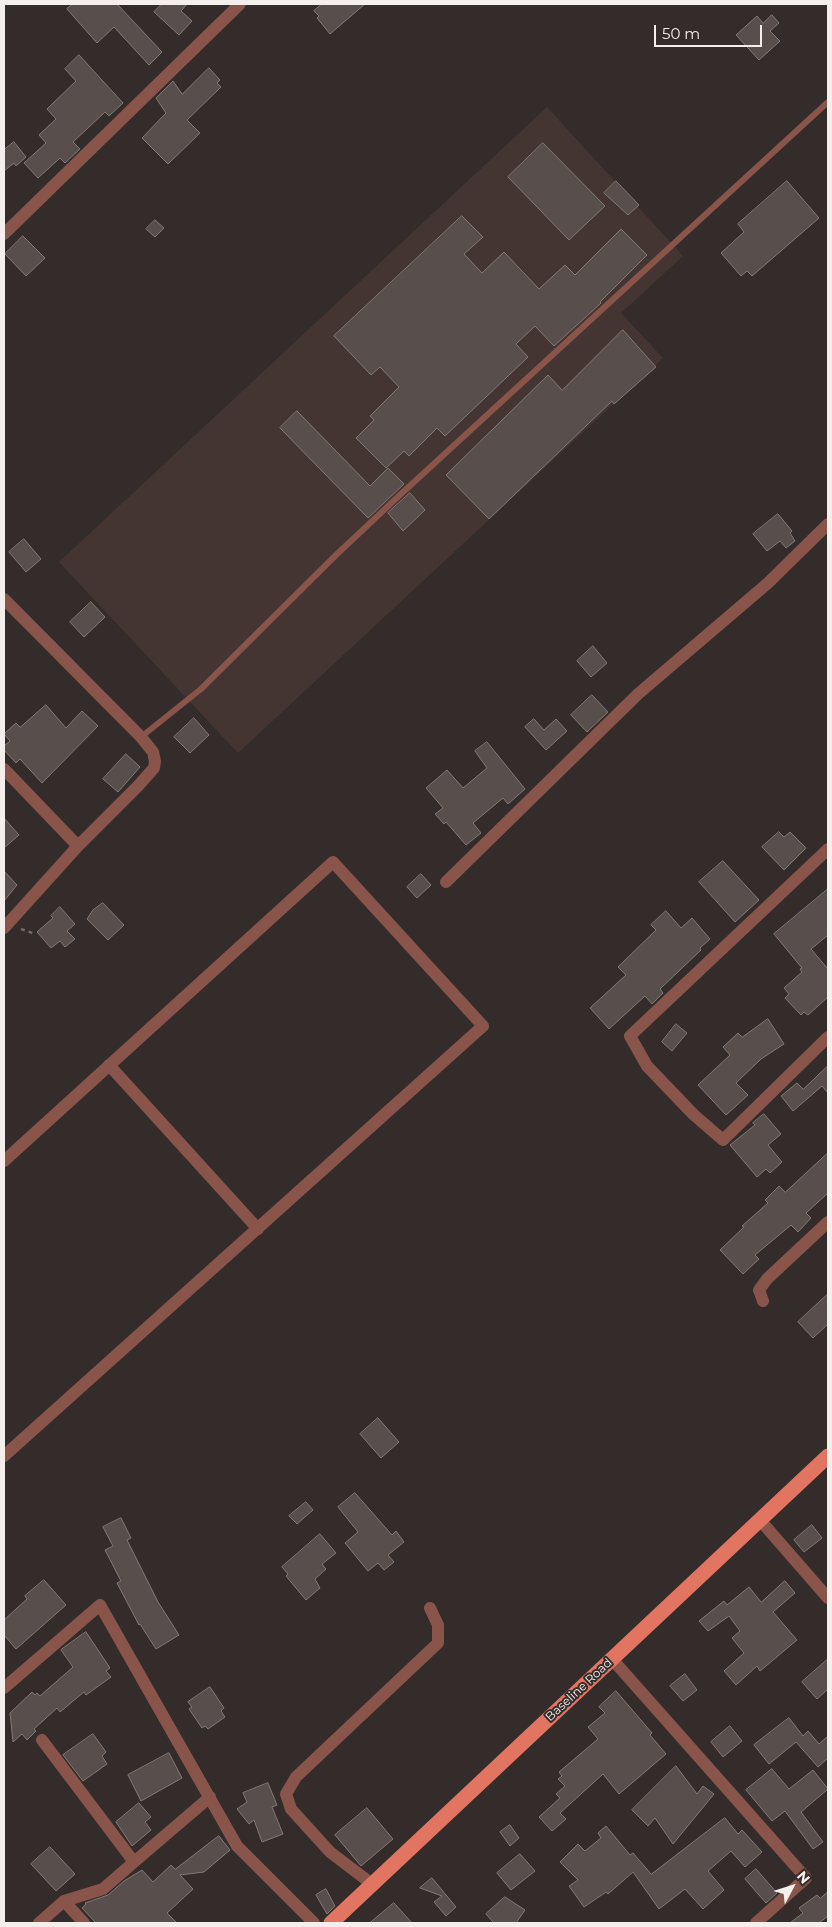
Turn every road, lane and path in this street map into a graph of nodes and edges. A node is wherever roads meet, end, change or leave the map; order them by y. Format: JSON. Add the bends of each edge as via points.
{"nodes":[{"id":1,"x":240,"y":4,"type":"edge"},
{"id":2,"x":828,"y":102,"type":"edge"},
{"id":3,"x":4,"y":234,"type":"edge"},
{"id":4,"x":828,"y":524,"type":"edge"},
{"id":5,"x":4,"y":599,"type":"edge"},
{"id":6,"x":141,"y":737,"type":"junction"},
{"id":7,"x":4,"y":769,"type":"edge"},
{"id":8,"x":78,"y":846,"type":"junction"},
{"id":9,"x":828,"y":849,"type":"edge"},
{"id":10,"x":446,"y":882,"type":"dead end"},
{"id":11,"x":4,"y":928,"type":"edge"},
{"id":12,"x":828,"y":1037,"type":"edge"},
{"id":13,"x":109,"y":1065,"type":"junction"},
{"id":14,"x":4,"y":1161,"type":"edge"},
{"id":15,"x":828,"y":1222,"type":"edge"},
{"id":16,"x":258,"y":1229,"type":"junction"},
{"id":17,"x":762,"y":1301,"type":"dead end"},
{"id":18,"x":4,"y":1456,"type":"edge"},
{"id":19,"x":828,"y":1456,"type":"edge"},
{"id":20,"x":760,"y":1520,"type":"junction"},
{"id":21,"x":828,"y":1598,"type":"edge"},
{"id":22,"x":430,"y":1608,"type":"dead end"},
{"id":23,"x":612,"y":1658,"type":"junction"},
{"id":24,"x":4,"y":1688,"type":"edge"},
{"id":25,"x":42,"y":1740,"type":"dead end"},
{"id":26,"x":210,"y":1797,"type":"junction"},
{"id":27,"x":134,"y":1862,"type":"junction"},
{"id":28,"x":372,"y":1884,"type":"junction"},
{"id":29,"x":64,"y":1901,"type":"junction"},
{"id":30,"x":39,"y":1923,"type":"edge"},
{"id":31,"x":84,"y":1923,"type":"edge"},
{"id":32,"x":314,"y":1923,"type":"edge"},
{"id":33,"x":330,"y":1923,"type":"edge"},
{"id":34,"x":756,"y":1923,"type":"edge"}],
"edges":[{"from":1,"to":3,"type":"street"},
{"from":2,"to":6,"type":"lane","via":[[387,507],[201,689]]},
{"from":4,"to":10,"type":"street","via":[[768,583],[638,694]]},
{"from":5,"to":6,"type":"street"},
{"from":6,"to":8,"type":"street","via":[[153,752],[154,768]]},
{"from":7,"to":8,"type":"street"},
{"from":8,"to":11,"type":"street"},
{"from":9,"to":12,"type":"street","via":[[630,1036],[647,1066],[723,1140]]},
{"from":13,"to":14,"type":"street"},
{"from":13,"to":16,"type":"street"},
{"from":13,"to":16,"type":"street","via":[[333,862],[483,1026]]},
{"from":15,"to":17,"type":"street","via":[[767,1279],[759,1290]]},
{"from":16,"to":18,"type":"street"},
{"from":19,"to":20,"type":"main road","name":"Baseline Road"},
{"from":20,"to":21,"type":"street"},
{"from":20,"to":23,"type":"main road","name":"Baseline Road"},
{"from":22,"to":28,"type":"street","via":[[438,1625],[438,1642],[296,1776],[286,1794],[292,1809],[330,1852]]},
{"from":23,"to":28,"type":"main road","name":"Baseline Road"},
{"from":23,"to":34,"type":"street","via":[[806,1878]]},
{"from":24,"to":26,"type":"street","via":[[100,1605]]},
{"from":25,"to":27,"type":"street"},
{"from":26,"to":27,"type":"street"},
{"from":26,"to":32,"type":"street","via":[[237,1846]]},
{"from":27,"to":29,"type":"street","via":[[103,1889]]},
{"from":28,"to":33,"type":"main road","name":"Baseline Road"},
{"from":29,"to":30,"type":"street"},
{"from":29,"to":31,"type":"street"}]}
